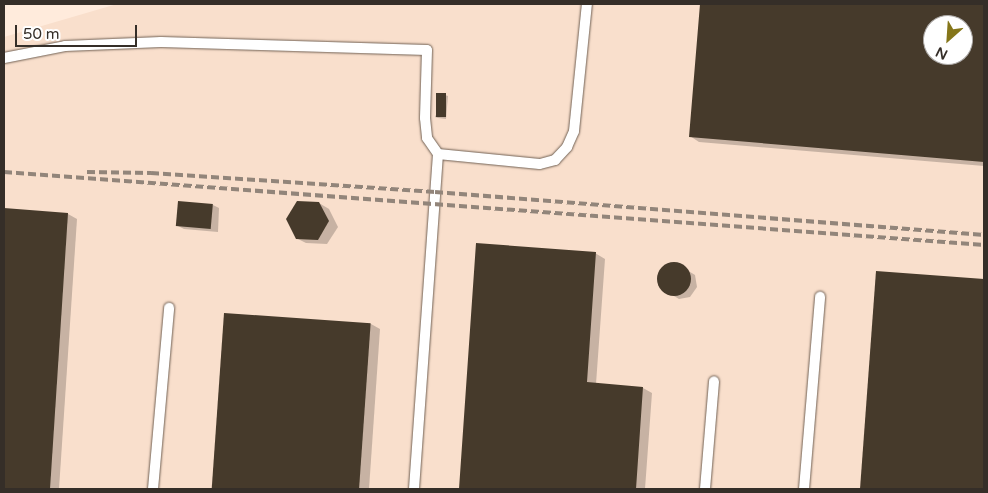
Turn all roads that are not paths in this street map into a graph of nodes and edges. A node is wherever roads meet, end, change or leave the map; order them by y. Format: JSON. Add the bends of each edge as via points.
{"nodes":[{"id":1,"x":587,"y":4,"type":"edge"},
{"id":2,"x":4,"y":58,"type":"edge"},
{"id":3,"x":438,"y":154,"type":"junction"},
{"id":4,"x":820,"y":297,"type":"dead end"},
{"id":5,"x":169,"y":308,"type":"dead end"},
{"id":6,"x":714,"y":381,"type":"dead end"},
{"id":7,"x":153,"y":489,"type":"edge"},
{"id":8,"x":414,"y":489,"type":"edge"},
{"id":9,"x":705,"y":489,"type":"edge"},
{"id":10,"x":804,"y":489,"type":"edge"}],
"edges":[{"from":1,"to":3,"type":"lane","via":[[574,131],[567,147],[555,160],[540,164]]},
{"from":2,"to":3,"type":"lane","via":[[65,46],[161,42],[427,50],[427,138]]},
{"from":3,"to":8,"type":"lane"},
{"from":4,"to":10,"type":"lane"},
{"from":5,"to":7,"type":"lane"},
{"from":6,"to":9,"type":"lane"}]}
